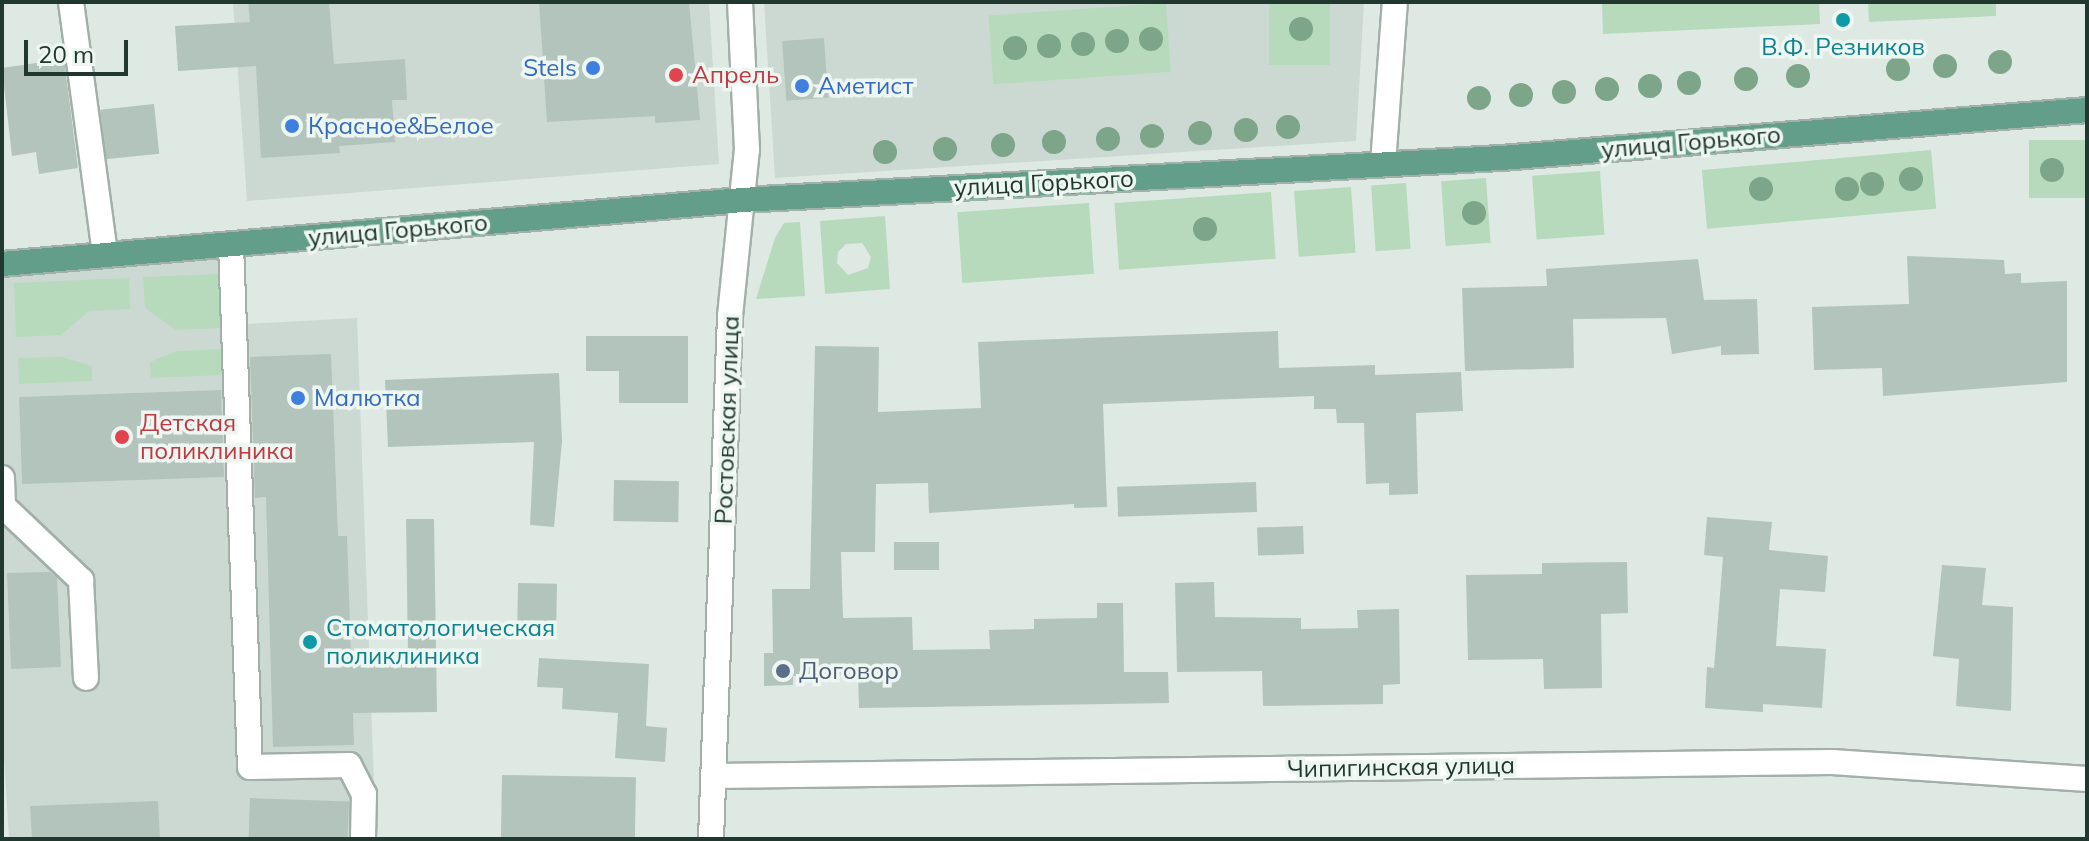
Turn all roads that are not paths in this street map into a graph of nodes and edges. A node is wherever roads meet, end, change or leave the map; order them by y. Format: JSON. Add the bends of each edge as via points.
{"nodes":[{"id":1,"x":71,"y":2,"type":"edge"},
{"id":2,"x":740,"y":2,"type":"edge"},
{"id":3,"x":1395,"y":2,"type":"edge"},
{"id":4,"x":2087,"y":110,"type":"edge"},
{"id":5,"x":1383,"y":164,"type":"junction"},
{"id":6,"x":742,"y":200,"type":"junction"},
{"id":7,"x":231,"y":245,"type":"junction"},
{"id":8,"x":105,"y":255,"type":"junction"},
{"id":9,"x":2,"y":264,"type":"edge"},
{"id":10,"x":2,"y":478,"type":"edge"},
{"id":11,"x":86,"y":678,"type":"dead end"},
{"id":12,"x":714,"y":776,"type":"junction"},
{"id":13,"x":2087,"y":779,"type":"edge"},
{"id":14,"x":363,"y":839,"type":"edge"},
{"id":15,"x":711,"y":839,"type":"edge"}],
"edges":[{"from":1,"to":8,"type":"street"},
{"from":2,"to":6,"type":"street","name":"Ростовская улица","via":[[747,150]]},
{"from":3,"to":5,"type":"street"},
{"from":4,"to":5,"type":"main road","name":"улица Горького"},
{"from":5,"to":6,"type":"main road","name":"улица Горького"},
{"from":6,"to":7,"type":"main road","name":"улица Горького"},
{"from":6,"to":12,"type":"street","name":"Ростовская улица","via":[[730,316]]},
{"from":7,"to":8,"type":"main road","name":"улица Горького"},
{"from":7,"to":14,"type":"street","via":[[250,767],[349,765],[364,794]]},
{"from":8,"to":9,"type":"main road","name":"улица Горького"},
{"from":10,"to":11,"type":"street","via":[[3,506],[81,580]]},
{"from":12,"to":13,"type":"street","name":"Чипигинская улица","via":[[1832,762]]},
{"from":12,"to":15,"type":"street","name":"Ростовская улица"}]}
